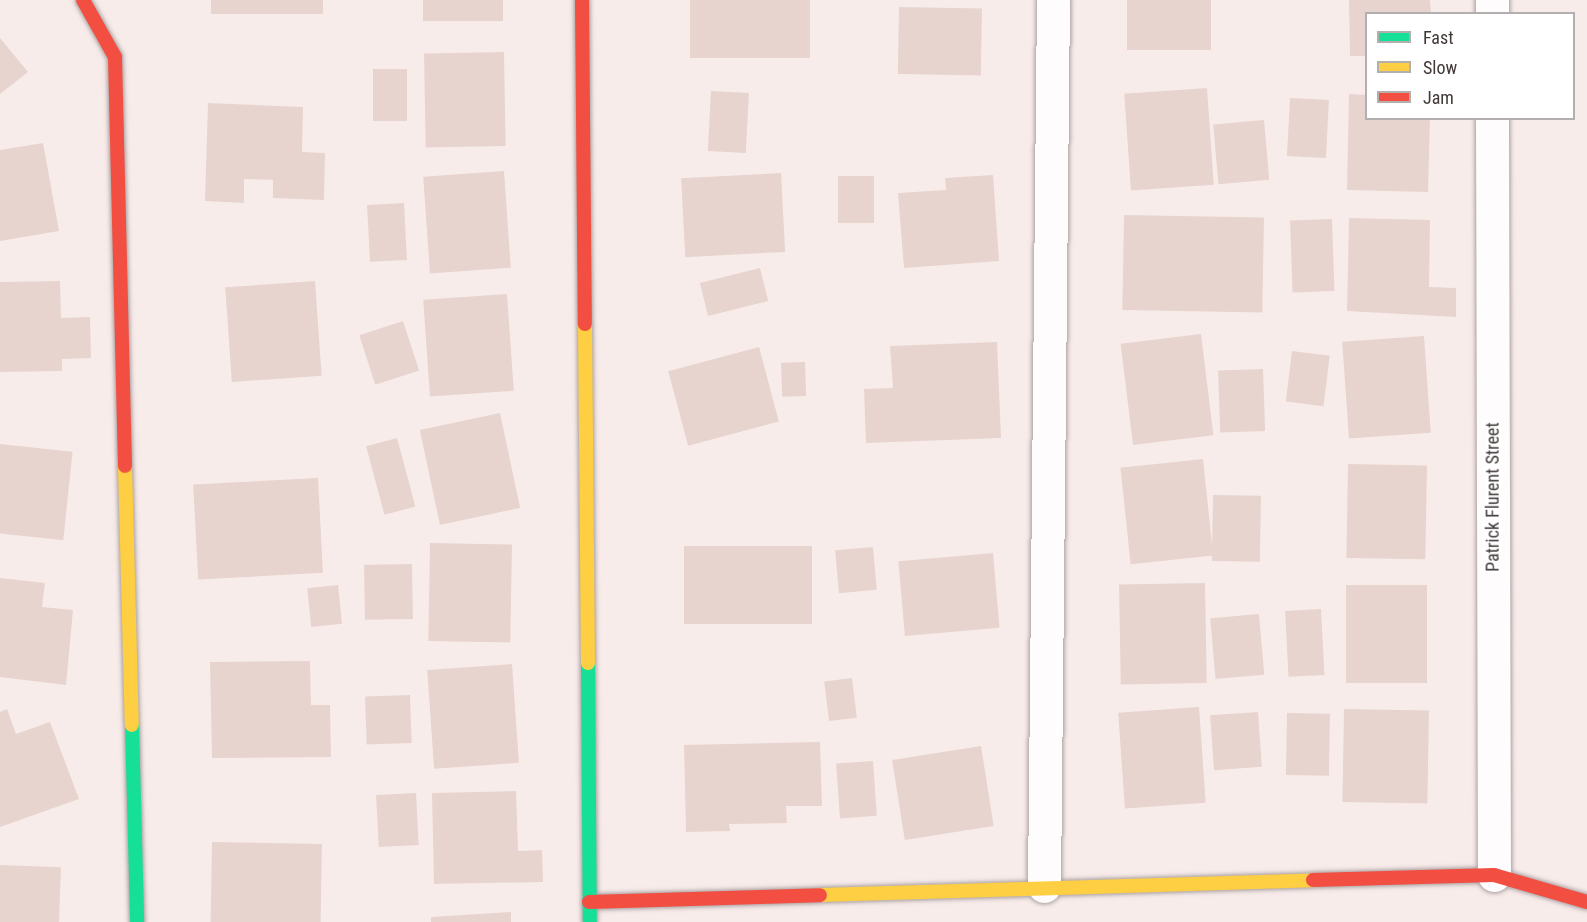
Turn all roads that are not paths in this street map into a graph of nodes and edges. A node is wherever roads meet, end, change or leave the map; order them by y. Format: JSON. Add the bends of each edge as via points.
{"nodes":[{"id":1,"x":83,"y":0,"type":"edge"},
{"id":2,"x":582,"y":0,"type":"edge"},
{"id":3,"x":1053,"y":0,"type":"edge"},
{"id":4,"x":1492,"y":120,"type":"edge"},
{"id":5,"x":1494,"y":875,"type":"junction"},
{"id":6,"x":1044,"y":886,"type":"junction"},
{"id":7,"x":589,"y":902,"type":"junction"},
{"id":8,"x":1587,"y":902,"type":"edge"},
{"id":9,"x":137,"y":922,"type":"edge"},
{"id":10,"x":590,"y":922,"type":"edge"}],
"edges":[{"from":1,"to":9,"type":"street","via":[[115,57]]},
{"from":2,"to":7,"type":"street"},
{"from":3,"to":6,"type":"street"},
{"from":4,"to":5,"type":"street","name":"Patrick Flurent Street"},
{"from":5,"to":6,"type":"street"},
{"from":5,"to":8,"type":"street"},
{"from":6,"to":7,"type":"street"},
{"from":7,"to":10,"type":"street"}]}
